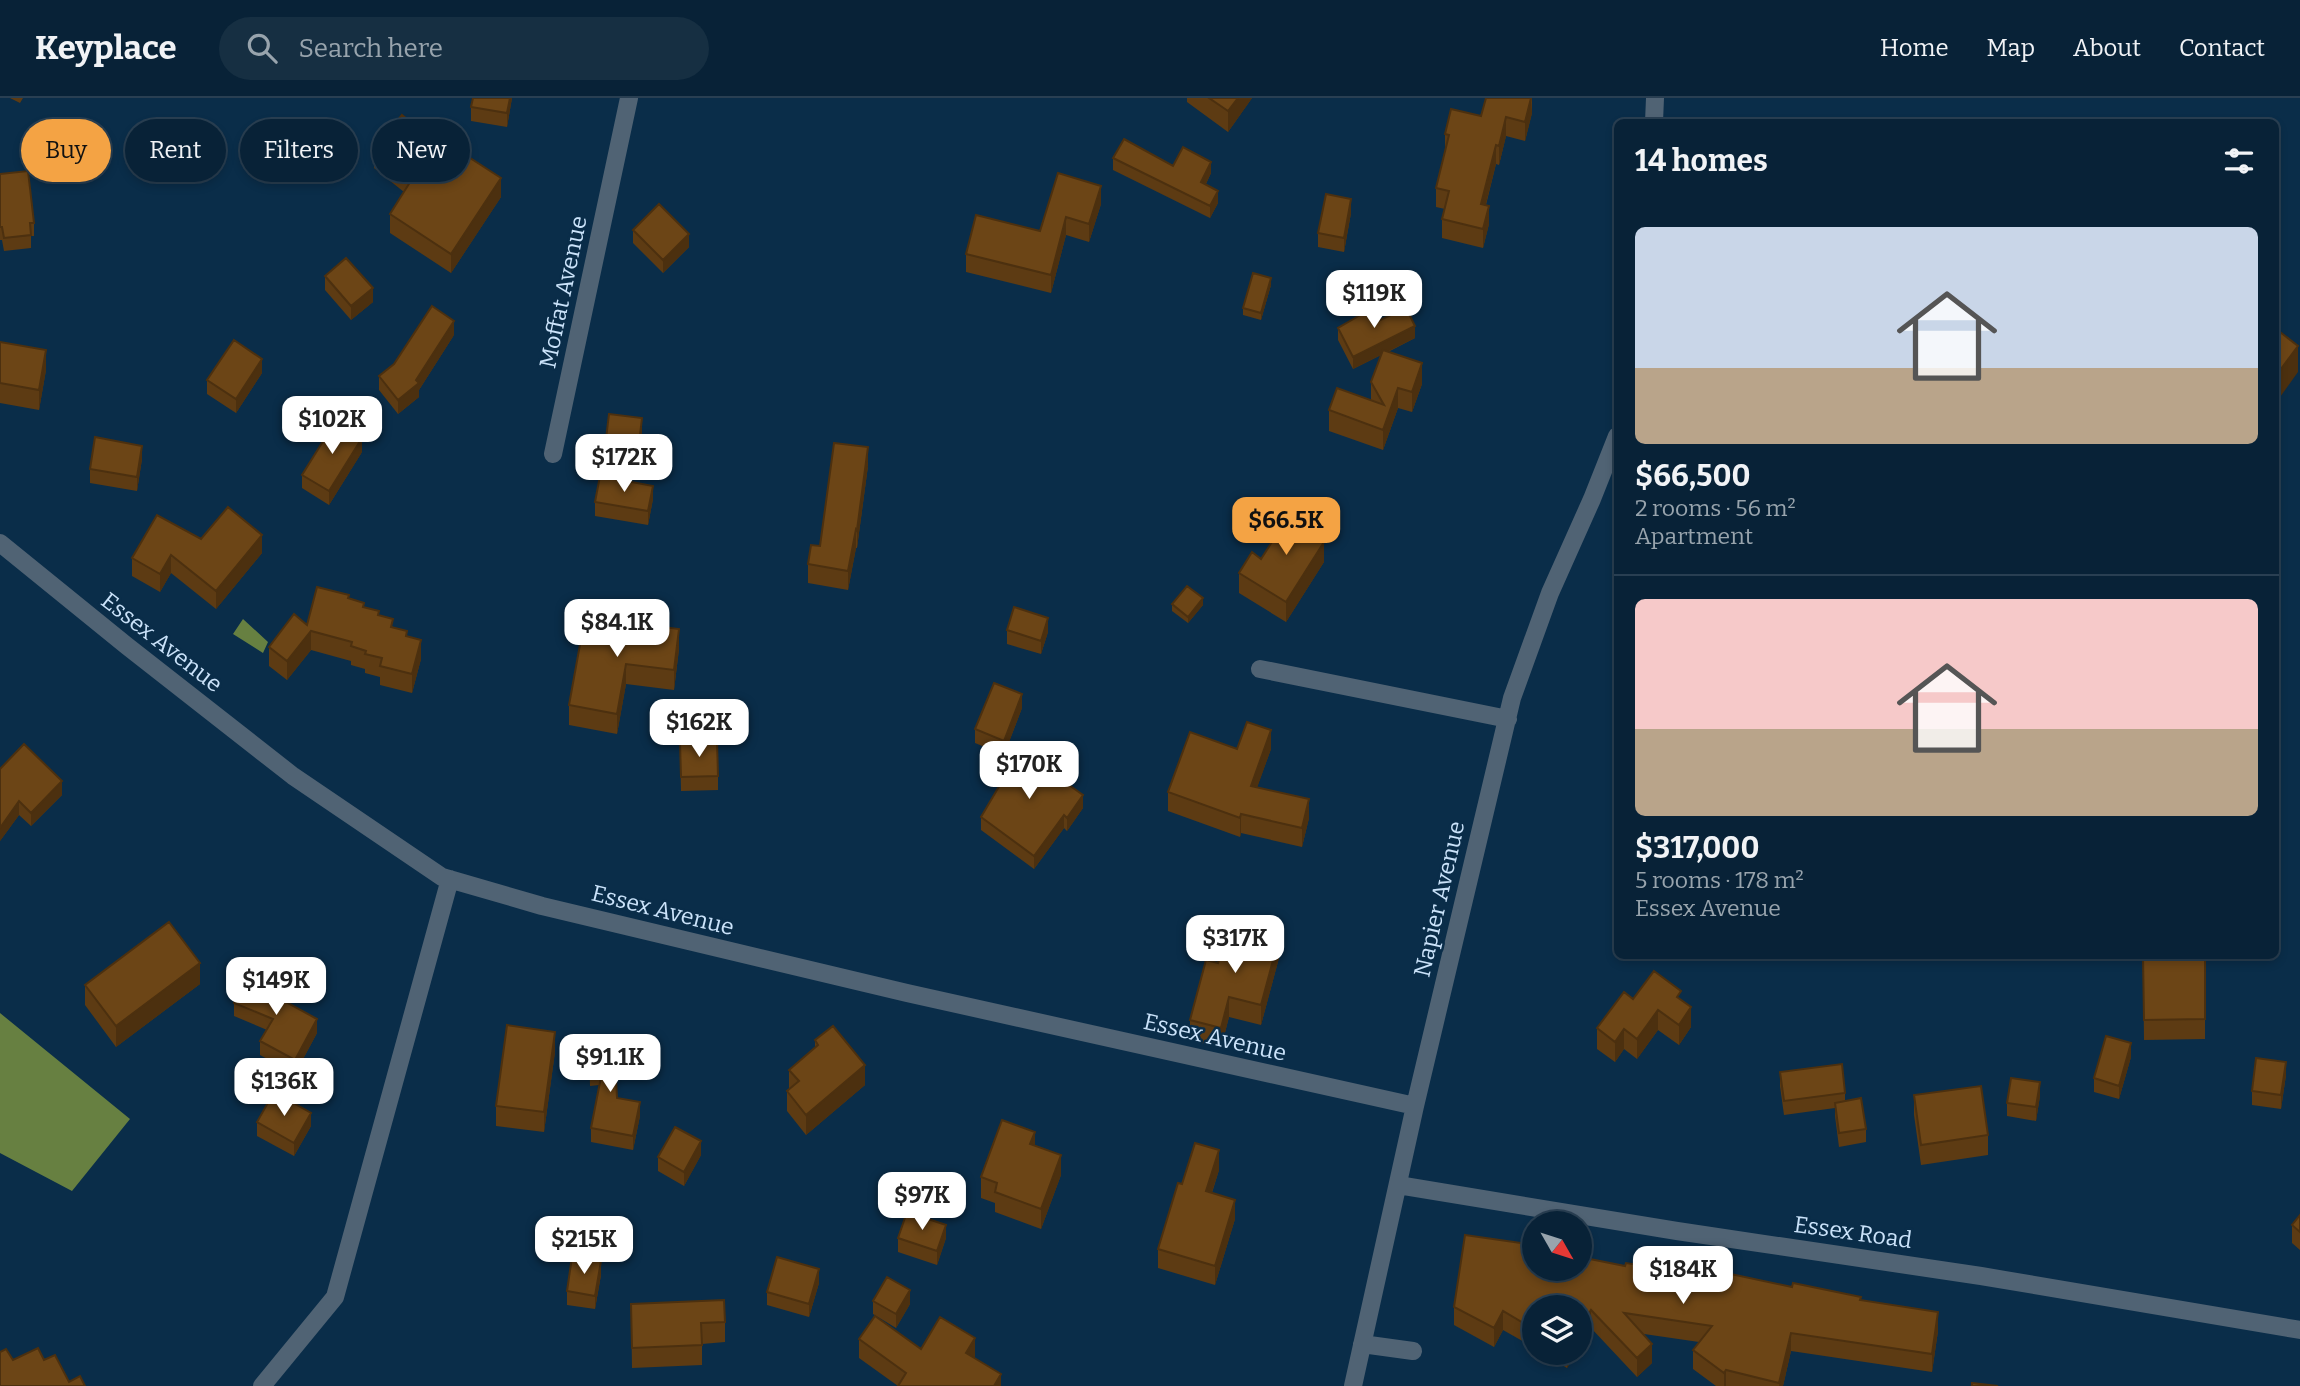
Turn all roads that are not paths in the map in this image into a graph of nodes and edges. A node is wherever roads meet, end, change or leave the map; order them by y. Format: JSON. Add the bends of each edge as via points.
{"nodes":[{"id":1,"x":629,"y":98,"type":"edge"},
{"id":2,"x":1655,"y":98,"type":"edge"},
{"id":3,"x":1654,"y":119,"type":"edge"},
{"id":4,"x":1614,"y":444,"type":"edge"},
{"id":5,"x":553,"y":454,"type":"dead end"},
{"id":6,"x":0,"y":542,"type":"edge"},
{"id":7,"x":1260,"y":669,"type":"dead end"},
{"id":8,"x":1507,"y":719,"type":"junction"},
{"id":9,"x":450,"y":879,"type":"junction"},
{"id":10,"x":1415,"y":1106,"type":"junction"},
{"id":11,"x":1398,"y":1185,"type":"junction"},
{"id":12,"x":2300,"y":1330,"type":"edge"},
{"id":13,"x":1362,"y":1344,"type":"junction"},
{"id":14,"x":1413,"y":1351,"type":"dead end"},
{"id":15,"x":262,"y":1386,"type":"edge"},
{"id":16,"x":1353,"y":1386,"type":"edge"}],
"edges":[{"from":1,"to":5,"type":"street","name":"Moffat Avenue"},
{"from":2,"to":3,"type":"street"},
{"from":4,"to":8,"type":"street","name":"Napier Avenue","via":[[1550,593]]},
{"from":6,"to":9,"type":"street","name":"Essex Avenue","via":[[293,776]]},
{"from":7,"to":8,"type":"street"},
{"from":8,"to":10,"type":"street","name":"Napier Avenue"},
{"from":9,"to":10,"type":"street","name":"Essex Avenue","via":[[555,909],[907,993]]},
{"from":9,"to":15,"type":"street","via":[[335,1297]]},
{"from":10,"to":11,"type":"street","name":"Napier Avenue"},
{"from":11,"to":12,"type":"street","name":"Essex Road"},
{"from":11,"to":13,"type":"street","name":"Napier Avenue"},
{"from":13,"to":14,"type":"street"},
{"from":13,"to":16,"type":"street","name":"Napier Avenue"}]}
